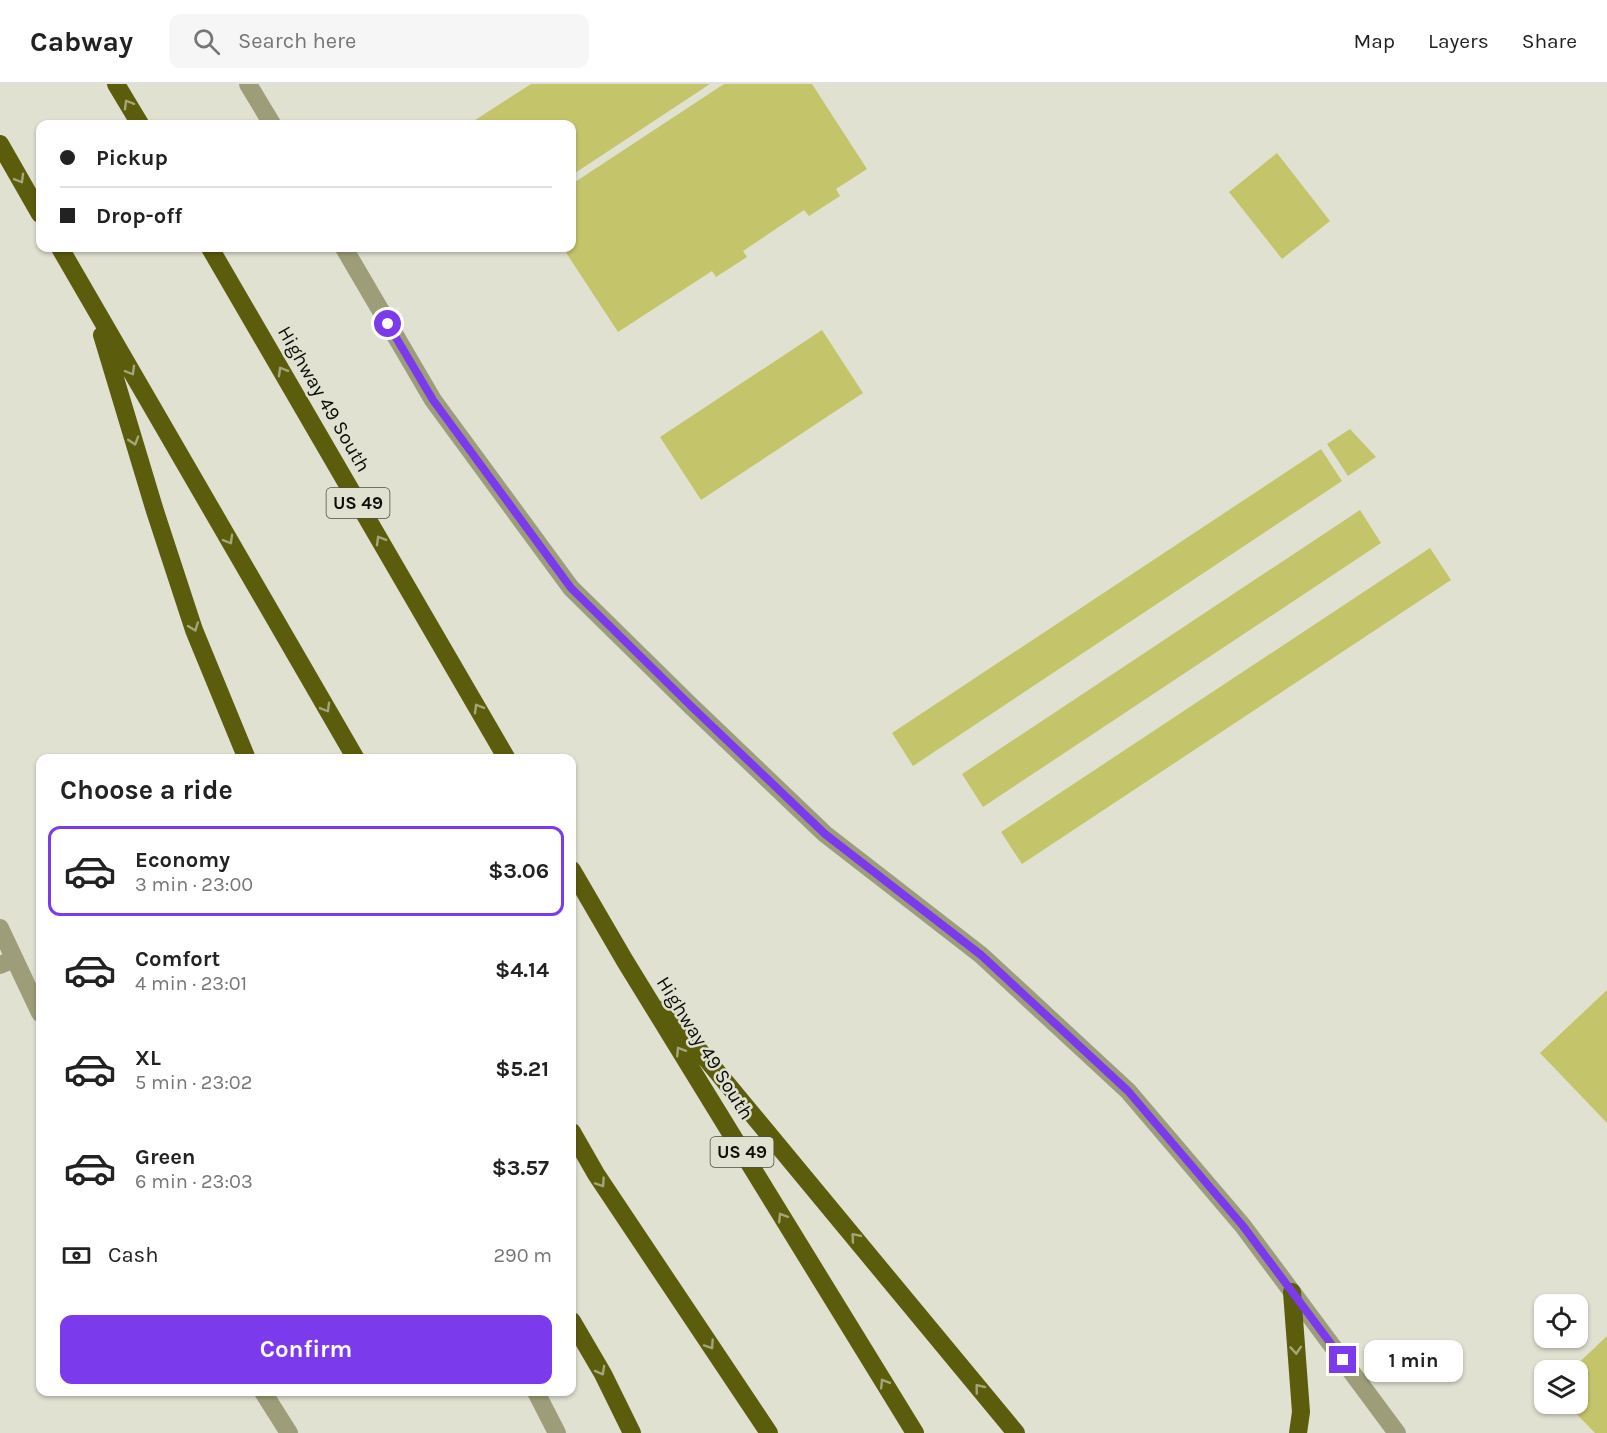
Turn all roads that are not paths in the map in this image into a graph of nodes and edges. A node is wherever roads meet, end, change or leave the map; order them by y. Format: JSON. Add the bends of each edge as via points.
{"nodes":[{"id":1,"x":116,"y":84,"type":"edge"},
{"id":2,"x":248,"y":84,"type":"edge"},
{"id":3,"x":138,"y":120,"type":"edge"},
{"id":4,"x":270,"y":120,"type":"edge"},
{"id":5,"x":0,"y":144,"type":"edge"},
{"id":6,"x":36,"y":207,"type":"edge"},
{"id":7,"x":62,"y":252,"type":"edge"},
{"id":8,"x":212,"y":252,"type":"edge"},
{"id":9,"x":346,"y":252,"type":"edge"},
{"id":10,"x":93,"y":305,"type":"junction"},
{"id":11,"x":246,"y":754,"type":"edge"},
{"id":12,"x":353,"y":754,"type":"edge"},
{"id":13,"x":504,"y":754,"type":"edge"},
{"id":14,"x":576,"y":877,"type":"edge"},
{"id":15,"x":0,"y":928,"type":"edge"},
{"id":16,"x":625,"y":961,"type":"junction"},
{"id":17,"x":7,"y":962,"type":"edge"},
{"id":18,"x":36,"y":1007,"type":"edge"},
{"id":19,"x":576,"y":1139,"type":"edge"},
{"id":20,"x":1292,"y":1292,"type":"junction"},
{"id":21,"x":576,"y":1328,"type":"edge"},
{"id":22,"x":266,"y":1396,"type":"edge"},
{"id":23,"x":538,"y":1396,"type":"edge"},
{"id":24,"x":289,"y":1433,"type":"edge"},
{"id":25,"x":557,"y":1433,"type":"edge"},
{"id":26,"x":632,"y":1433,"type":"edge"},
{"id":27,"x":769,"y":1433,"type":"edge"},
{"id":28,"x":915,"y":1433,"type":"edge"},
{"id":29,"x":1016,"y":1433,"type":"edge"},
{"id":30,"x":1298,"y":1433,"type":"edge"},
{"id":31,"x":1397,"y":1433,"type":"edge"}],
"edges":[{"from":3,"to":1,"type":"highway","one_way":true},
{"from":2,"to":4,"type":"street"},
{"from":5,"to":6,"type":"highway","one_way":true},
{"from":7,"to":10,"type":"highway"},
{"from":13,"to":8,"type":"highway","name":"Highway 49 South","number":"US 49","one_way":true},
{"from":9,"to":20,"type":"street","via":[[433,400],[571,588],[825,834],[981,955],[1128,1091],[1243,1226]]},
{"from":10,"to":11,"type":"highway","one_way":true,"via":[[194,630]]},
{"from":10,"to":12,"type":"highway","one_way":true},
{"from":14,"to":16,"type":"highway","name":"Highway 49 South","number":"US 49"},
{"from":15,"to":17,"type":"street"},
{"from":28,"to":16,"type":"highway","name":"Highway 49 South","number":"US 49","one_way":true},
{"from":29,"to":16,"type":"highway","one_way":true},
{"from":17,"to":18,"type":"street"},
{"from":19,"to":27,"type":"highway","one_way":true},
{"from":20,"to":30,"type":"highway","one_way":true,"via":[[1301,1412]]},
{"from":20,"to":31,"type":"street"},
{"from":21,"to":26,"type":"highway","one_way":true},
{"from":22,"to":24,"type":"street"},
{"from":23,"to":25,"type":"street"}]}
